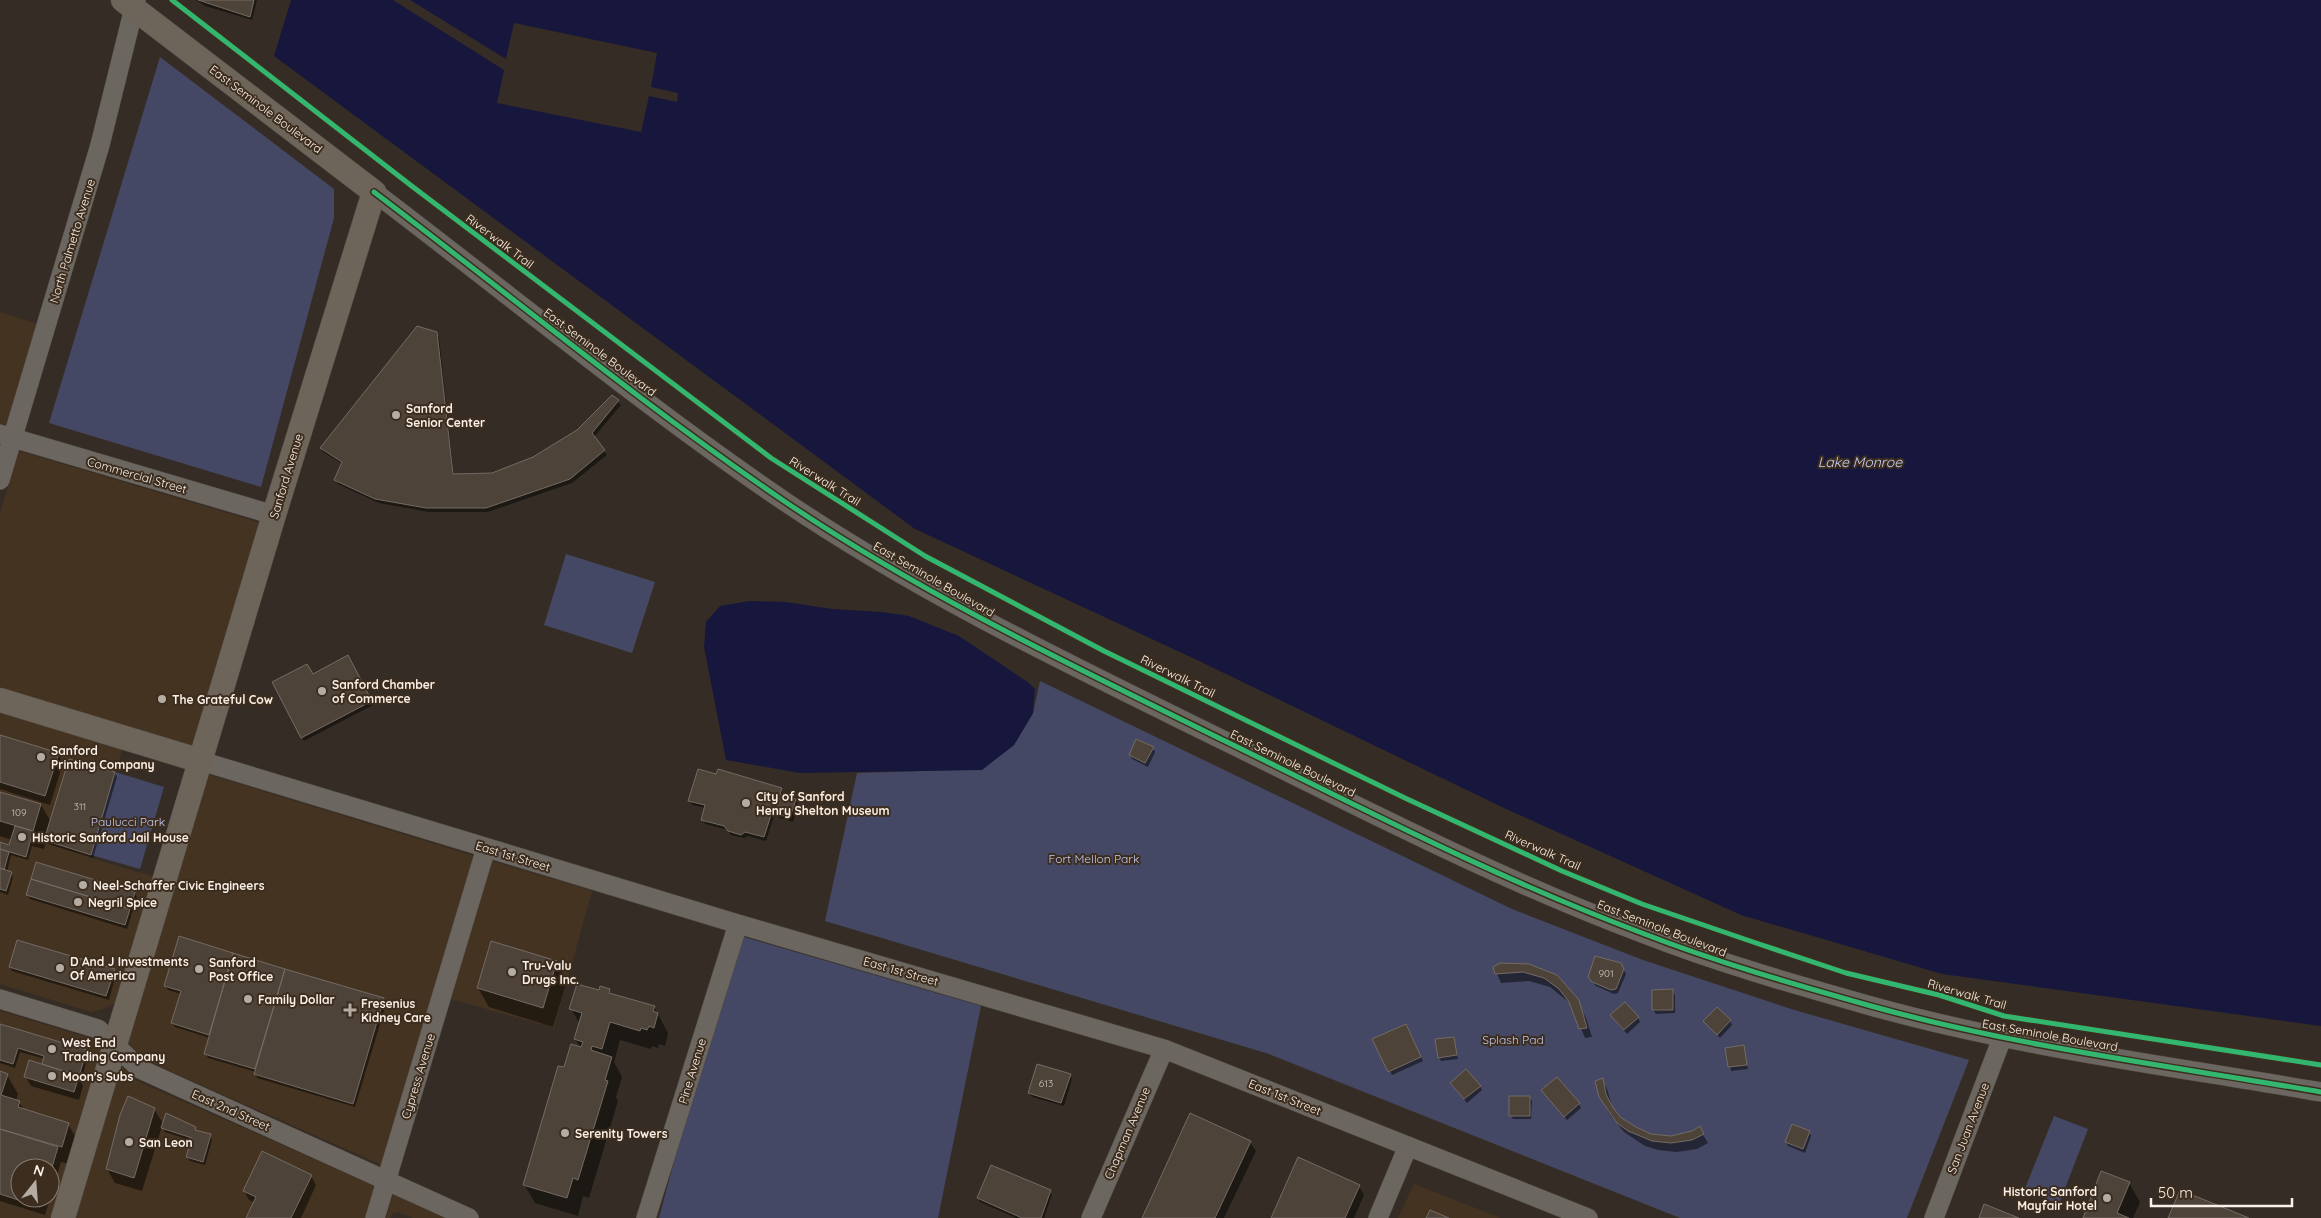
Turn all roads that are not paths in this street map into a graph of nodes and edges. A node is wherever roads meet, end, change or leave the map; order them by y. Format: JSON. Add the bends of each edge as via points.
{"nodes":[{"id":1,"x":131,"y":3,"type":"edge"},
{"id":2,"x":374,"y":192,"type":"junction"},
{"id":3,"x":6,"y":436,"type":"edge"},
{"id":4,"x":0,"y":480,"type":"edge"},
{"id":5,"x":274,"y":515,"type":"junction"},
{"id":6,"x":0,"y":700,"type":"edge"},
{"id":7,"x":201,"y":761,"type":"junction"},
{"id":8,"x":486,"y":848,"type":"junction"},
{"id":9,"x":738,"y":924,"type":"junction"},
{"id":10,"x":0,"y":999,"type":"edge"},
{"id":11,"x":2002,"y":1038,"type":"junction"},
{"id":12,"x":114,"y":1045,"type":"junction"},
{"id":13,"x":1164,"y":1049,"type":"junction"},
{"id":14,"x":2321,"y":1092,"type":"edge"},
{"id":15,"x":1408,"y":1146,"type":"junction"},
{"id":16,"x":387,"y":1180,"type":"junction"},
{"id":17,"x":63,"y":1218,"type":"edge"},
{"id":18,"x":376,"y":1218,"type":"edge"},
{"id":19,"x":469,"y":1218,"type":"edge"},
{"id":20,"x":646,"y":1218,"type":"edge"},
{"id":21,"x":1091,"y":1218,"type":"edge"},
{"id":22,"x":1378,"y":1218,"type":"edge"},
{"id":23,"x":1588,"y":1218,"type":"edge"},
{"id":24,"x":1934,"y":1218,"type":"edge"}],
"edges":[{"from":1,"to":2,"type":"main road","name":"East Seminole Boulevard"},
{"from":1,"to":3,"type":"street","name":"North Palmetto Avenue","via":[[100,145]]},
{"from":2,"to":5,"type":"main road","name":"Sanford Avenue"},
{"from":2,"to":11,"type":"street","name":"East Seminole Boulevard","via":[[712,450],[788,503],[956,605],[1044,652],[1454,853],[1638,932],[1774,978],[1877,1008]]},
{"from":3,"to":4,"type":"street","name":"North Palmetto Avenue"},
{"from":3,"to":5,"type":"street","name":"Commercial Street"},
{"from":5,"to":7,"type":"main road","name":"Sanford Avenue"},
{"from":6,"to":7,"type":"main road"},
{"from":7,"to":8,"type":"street","name":"East 1st Street"},
{"from":7,"to":12,"type":"main road","name":"Sanford Avenue"},
{"from":8,"to":9,"type":"street","name":"East 1st Street"},
{"from":8,"to":16,"type":"street","name":"Cypress Avenue"},
{"from":9,"to":13,"type":"street","name":"East 1st Street"},
{"from":9,"to":20,"type":"street","name":"Pine Avenue"},
{"from":10,"to":12,"type":"street","name":"East 2nd Street","via":[[98,1029]]},
{"from":11,"to":14,"type":"street","name":"East Seminole Boulevard"},
{"from":11,"to":24,"type":"street","name":"San Juan Avenue"},
{"from":12,"to":16,"type":"street","name":"East 2nd Street","via":[[140,1070]]},
{"from":12,"to":17,"type":"main road","name":"Sanford Avenue"},
{"from":13,"to":15,"type":"street","name":"East 1st Street"},
{"from":13,"to":21,"type":"street","name":"Chapman Avenue"},
{"from":15,"to":22,"type":"street"},
{"from":15,"to":23,"type":"street","name":"East 1st Street"},
{"from":16,"to":18,"type":"street","name":"Cypress Avenue"},
{"from":16,"to":19,"type":"street","name":"East 2nd Street"}]}
